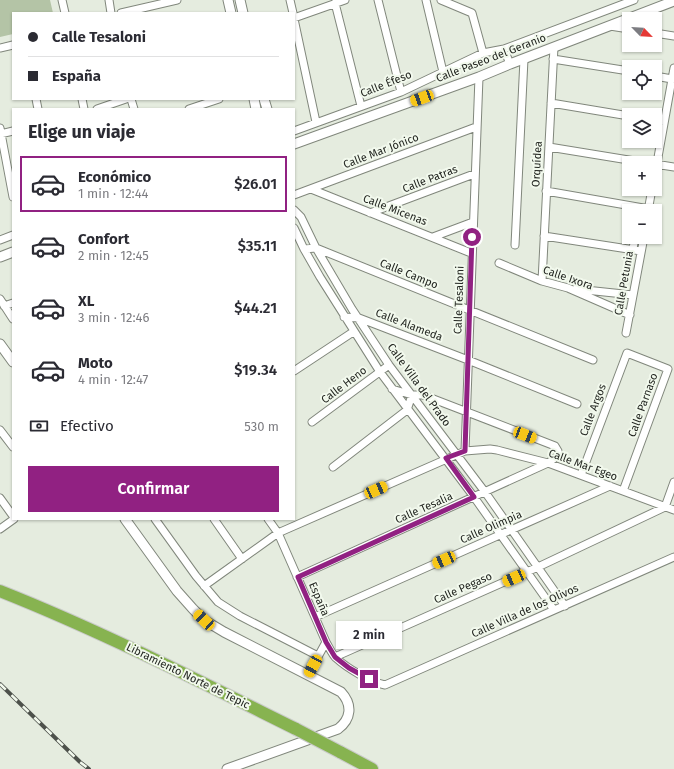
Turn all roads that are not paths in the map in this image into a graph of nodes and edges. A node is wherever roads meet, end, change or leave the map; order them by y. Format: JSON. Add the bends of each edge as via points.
{"nodes":[{"id":1,"x":62,"y":0,"type":"edge"},
{"id":2,"x":109,"y":0,"type":"edge"},
{"id":3,"x":177,"y":0,"type":"edge"},
{"id":4,"x":228,"y":0,"type":"edge"},
{"id":5,"x":240,"y":0,"type":"edge"},
{"id":6,"x":290,"y":0,"type":"edge"},
{"id":7,"x":345,"y":0,"type":"edge"},
{"id":8,"x":378,"y":0,"type":"edge"},
{"id":9,"x":426,"y":0,"type":"edge"},
{"id":10,"x":441,"y":0,"type":"edge"},
{"id":11,"x":634,"y":0,"type":"edge"},
{"id":12,"x":674,"y":1,"type":"edge"},
{"id":13,"x":335,"y":3,"type":"junction"},
{"id":14,"x":64,"y":12,"type":"edge"},
{"id":15,"x":111,"y":12,"type":"edge"},
{"id":16,"x":125,"y":12,"type":"edge"},
{"id":17,"x":231,"y":12,"type":"edge"},
{"id":18,"x":243,"y":12,"type":"edge"},
{"id":19,"x":293,"y":12,"type":"edge"},
{"id":20,"x":295,"y":19,"type":"edge"},
{"id":21,"x":295,"y":24,"type":"edge"},
{"id":22,"x":610,"y":26,"type":"junction"},
{"id":23,"x":622,"y":28,"type":"edge"},
{"id":24,"x":662,"y":34,"type":"edge"},
{"id":25,"x":674,"y":36,"type":"edge"},
{"id":26,"x":12,"y":45,"type":"edge"},
{"id":27,"x":554,"y":47,"type":"junction"},
{"id":28,"x":0,"y":48,"type":"edge"},
{"id":29,"x":504,"y":49,"type":"junction"},
{"id":30,"x":483,"y":53,"type":"junction"},
{"id":31,"x":554,"y":58,"type":"junction"},
{"id":32,"x":524,"y":59,"type":"junction"},
{"id":33,"x":510,"y":64,"type":"junction"},
{"id":34,"x":674,"y":68,"type":"edge"},
{"id":35,"x":622,"y":71,"type":"edge"},
{"id":36,"x":443,"y":72,"type":"junction"},
{"id":37,"x":479,"y":77,"type":"junction"},
{"id":38,"x":662,"y":77,"type":"edge"},
{"id":39,"x":672,"y":79,"type":"junction"},
{"id":40,"x":401,"y":92,"type":"junction"},
{"id":41,"x":123,"y":100,"type":"edge"},
{"id":42,"x":216,"y":100,"type":"edge"},
{"id":43,"x":551,"y":103,"type":"junction"},
{"id":44,"x":361,"y":106,"type":"junction"},
{"id":45,"x":100,"y":108,"type":"edge"},
{"id":46,"x":191,"y":108,"type":"edge"},
{"id":47,"x":622,"y":115,"type":"edge"},
{"id":48,"x":664,"y":121,"type":"joint"},
{"id":49,"x":316,"y":122,"type":"junction"},
{"id":50,"x":476,"y":127,"type":"junction"},
{"id":51,"x":12,"y":131,"type":"edge"},
{"id":52,"x":295,"y":131,"type":"edge"},
{"id":53,"x":0,"y":132,"type":"edge"},
{"id":54,"x":295,"y":144,"type":"edge"},
{"id":55,"x":549,"y":147,"type":"junction"},
{"id":56,"x":657,"y":156,"type":"edge"},
{"id":57,"x":622,"y":159,"type":"edge"},
{"id":58,"x":662,"y":165,"type":"edge"},
{"id":59,"x":674,"y":167,"type":"edge"},
{"id":60,"x":474,"y":174,"type":"junction"},
{"id":61,"x":311,"y":189,"type":"junction"},
{"id":62,"x":546,"y":191,"type":"junction"},
{"id":63,"x":12,"y":192,"type":"edge"},
{"id":64,"x":295,"y":195,"type":"edge"},
{"id":65,"x":622,"y":205,"type":"edge"},
{"id":66,"x":295,"y":211,"type":"edge"},
{"id":67,"x":370,"y":212,"type":"junction"},
{"id":68,"x":473,"y":222,"type":"junction"},
{"id":69,"x":295,"y":230,"type":"edge"},
{"id":70,"x":12,"y":235,"type":"edge"},
{"id":71,"x":544,"y":236,"type":"junction"},
{"id":72,"x":433,"y":237,"type":"junction"},
{"id":73,"x":0,"y":240,"type":"edge"},
{"id":74,"x":634,"y":244,"type":"edge"},
{"id":75,"x":642,"y":244,"type":"edge"},
{"id":76,"x":515,"y":245,"type":"dead end"},
{"id":77,"x":316,"y":248,"type":"junction"},
{"id":78,"x":304,"y":249,"type":"junction"},
{"id":79,"x":633,"y":249,"type":"junction"},
{"id":80,"x":641,"y":251,"type":"junction"},
{"id":81,"x":12,"y":252,"type":"edge"},
{"id":82,"x":471,"y":253,"type":"junction"},
{"id":83,"x":0,"y":257,"type":"edge"},
{"id":84,"x":499,"y":263,"type":"dead end"},
{"id":85,"x":542,"y":281,"type":"junction"},
{"id":86,"x":568,"y":288,"type":"junction"},
{"id":87,"x":633,"y":295,"type":"junction"},
{"id":88,"x":0,"y":299,"type":"edge"},
{"id":89,"x":12,"y":303,"type":"edge"},
{"id":90,"x":4,"y":306,"type":"junction"},
{"id":91,"x":470,"y":310,"type":"junction"},
{"id":92,"x":630,"y":315,"type":"junction"},
{"id":93,"x":344,"y":317,"type":"junction"},
{"id":94,"x":12,"y":318,"type":"edge"},
{"id":95,"x":358,"y":318,"type":"junction"},
{"id":96,"x":354,"y":332,"type":"junction"},
{"id":97,"x":626,"y":333,"type":"dead end"},
{"id":98,"x":0,"y":344,"type":"edge"},
{"id":99,"x":627,"y":353,"type":"joint"},
{"id":100,"x":468,"y":360,"type":"junction"},
{"id":101,"x":593,"y":360,"type":"dead end"},
{"id":102,"x":12,"y":361,"type":"edge"},
{"id":103,"x":389,"y":364,"type":"junction"},
{"id":104,"x":295,"y":369,"type":"edge"},
{"id":105,"x":380,"y":372,"type":"junction"},
{"id":106,"x":392,"y":389,"type":"junction"},
{"id":107,"x":412,"y":395,"type":"junction"},
{"id":108,"x":576,"y":404,"type":"dead end"},
{"id":109,"x":407,"y":410,"type":"junction"},
{"id":110,"x":466,"y":412,"type":"junction"},
{"id":111,"x":312,"y":422,"type":"dead end"},
{"id":112,"x":0,"y":430,"type":"edge"},
{"id":113,"x":12,"y":446,"type":"edge"},
{"id":114,"x":465,"y":451,"type":"junction"},
{"id":115,"x":456,"y":454,"type":"junction"},
{"id":116,"x":446,"y":458,"type":"junction"},
{"id":117,"x":548,"y":463,"type":"junction"},
{"id":118,"x":333,"y":467,"type":"dead end"},
{"id":119,"x":581,"y":475,"type":"junction"},
{"id":120,"x":674,"y":482,"type":"edge"},
{"id":121,"x":610,"y":486,"type":"junction"},
{"id":122,"x":623,"y":491,"type":"junction"},
{"id":123,"x":485,"y":492,"type":"junction"},
{"id":124,"x":474,"y":497,"type":"junction"},
{"id":125,"x":0,"y":498,"type":"edge"},
{"id":126,"x":665,"y":506,"type":"junction"},
{"id":127,"x":674,"y":510,"type":"edge"},
{"id":128,"x":12,"y":515,"type":"edge"},
{"id":129,"x":13,"y":520,"type":"edge"},
{"id":130,"x":126,"y":520,"type":"edge"},
{"id":131,"x":156,"y":520,"type":"edge"},
{"id":132,"x":215,"y":520,"type":"edge"},
{"id":133,"x":269,"y":520,"type":"edge"},
{"id":134,"x":0,"y":529,"type":"edge"},
{"id":135,"x":512,"y":530,"type":"junction"},
{"id":136,"x":278,"y":533,"type":"junction"},
{"id":137,"x":501,"y":534,"type":"junction"},
{"id":138,"x":674,"y":557,"type":"edge"},
{"id":139,"x":242,"y":559,"type":"junction"},
{"id":140,"x":538,"y":567,"type":"junction"},
{"id":141,"x":527,"y":572,"type":"junction"},
{"id":142,"x":298,"y":577,"type":"junction"},
{"id":143,"x":204,"y":586,"type":"junction"},
{"id":144,"x":0,"y":591,"type":"edge"},
{"id":145,"x":564,"y":606,"type":"junction"},
{"id":146,"x":554,"y":610,"type":"junction"},
{"id":147,"x":315,"y":617,"type":"junction"},
{"id":148,"x":326,"y":642,"type":"junction"},
{"id":149,"x":318,"y":656,"type":"junction"},
{"id":150,"x":335,"y":657,"type":"junction"},
{"id":151,"x":308,"y":675,"type":"junction"},
{"id":152,"x":385,"y":685,"type":"joint"},
{"id":153,"x":227,"y":769,"type":"edge"},
{"id":154,"x":372,"y":769,"type":"edge"}],
"edges":[{"from":1,"to":14,"type":"street"},
{"from":2,"to":15,"type":"street"},
{"from":3,"to":16,"type":"street"},
{"from":4,"to":17,"type":"street"},
{"from":5,"to":18,"type":"street"},
{"from":6,"to":19,"type":"street"},
{"from":7,"to":13,"type":"street"},
{"from":8,"to":40,"type":"street"},
{"from":9,"to":36,"type":"street"},
{"from":10,"to":30,"type":"street","via":[[472,14]]},
{"from":11,"to":29,"type":"street","name":"Calle Paseo del Geranio"},
{"from":12,"to":22,"type":"street","name":"Calle Paseo del Geranio"},
{"from":13,"to":20,"type":"street"},
{"from":13,"to":44,"type":"street"},
{"from":21,"to":49,"type":"street"},
{"from":22,"to":23,"type":"street"},
{"from":22,"to":27,"type":"street","name":"Calle Paseo del Geranio"},
{"from":24,"to":25,"type":"street"},
{"from":26,"to":28,"type":"street"},
{"from":27,"to":31,"type":"street","name":"Orquídea"},
{"from":27,"to":32,"type":"street","name":"Calle Paseo del Geranio"},
{"from":29,"to":30,"type":"street","name":"Calle Paseo del Geranio"},
{"from":29,"to":33,"type":"street"},
{"from":30,"to":36,"type":"street","name":"Calle Éfeso"},
{"from":31,"to":35,"type":"street"},
{"from":31,"to":43,"type":"street","name":"Orquídea"},
{"from":32,"to":33,"type":"street","name":"Calle Paseo del Geranio"},
{"from":32,"to":76,"type":"street"},
{"from":33,"to":37,"type":"street","name":"Calle Paseo del Geranio"},
{"from":34,"to":39,"type":"street"},
{"from":36,"to":40,"type":"street","name":"Calle Éfeso"},
{"from":37,"to":50,"type":"street","name":"Calle Tesaloni"},
{"from":37,"to":54,"type":"street","name":"Calle Paseo del Geranio"},
{"from":38,"to":39,"type":"street"},
{"from":39,"to":48,"type":"street"},
{"from":40,"to":44,"type":"street","name":"Calle Éfeso"},
{"from":41,"to":45,"type":"street"},
{"from":42,"to":46,"type":"street"},
{"from":43,"to":47,"type":"street"},
{"from":43,"to":55,"type":"street","name":"Orquídea"},
{"from":44,"to":49,"type":"street","name":"Calle Éfeso"},
{"from":48,"to":56,"type":"street"},
{"from":49,"to":52,"type":"street","name":"Calle Éfeso"},
{"from":50,"to":60,"type":"street","name":"Calle Tesaloni"},
{"from":50,"to":61,"type":"street","name":"Calle Mar Jónico"},
{"from":51,"to":53,"type":"street"},
{"from":53,"to":63,"type":"street"},
{"from":55,"to":57,"type":"street"},
{"from":55,"to":62,"type":"street","name":"Orquídea"},
{"from":58,"to":59,"type":"street"},
{"from":60,"to":67,"type":"street","name":"Calle Patras"},
{"from":60,"to":68,"type":"street","name":"Calle Tesaloni"},
{"from":61,"to":64,"type":"street","name":"Calle Mar Jónico"},
{"from":61,"to":67,"type":"street","name":"Calle Micenas"},
{"from":62,"to":65,"type":"street"},
{"from":62,"to":71,"type":"street","name":"Orquídea"},
{"from":66,"to":77,"type":"street","name":"Calle Villa del Prado","via":[[301,217]]},
{"from":67,"to":72,"type":"street","name":"Calle Micenas"},
{"from":68,"to":72,"type":"street"},
{"from":68,"to":82,"type":"street","name":"Calle Tesaloni"},
{"from":69,"to":78,"type":"street","name":"Calle Villa del Prado"},
{"from":70,"to":73,"type":"street"},
{"from":71,"to":79,"type":"street"},
{"from":71,"to":85,"type":"street","name":"Orquídea"},
{"from":72,"to":82,"type":"street","name":"Calle Micenas"},
{"from":74,"to":79,"type":"street"},
{"from":75,"to":80,"type":"street","name":"Calle Petunia"},
{"from":77,"to":78,"type":"street","name":"Calle Campo"},
{"from":77,"to":91,"type":"street","name":"Calle Campo"},
{"from":77,"to":95,"type":"street","name":"Calle Villa del Prado"},
{"from":78,"to":93,"type":"street","name":"Calle Villa del Prado"},
{"from":79,"to":80,"type":"street"},
{"from":80,"to":87,"type":"street","name":"Calle Petunia"},
{"from":81,"to":83,"type":"street"},
{"from":82,"to":91,"type":"street","name":"Calle Tesaloni"},
{"from":84,"to":85,"type":"street","name":"Calle Ixora"},
{"from":85,"to":86,"type":"street","name":"Calle Ixora"},
{"from":86,"to":87,"type":"street"},
{"from":86,"to":92,"type":"street","name":"Calle Ixora"},
{"from":87,"to":92,"type":"street","name":"Calle Petunia"},
{"from":88,"to":90,"type":"street"},
{"from":89,"to":90,"type":"street"},
{"from":90,"to":94,"type":"street"},
{"from":91,"to":100,"type":"street","name":"Calle Tesaloni"},
{"from":91,"to":101,"type":"street","name":"Calle Campo"},
{"from":92,"to":97,"type":"street","name":"Calle Petunia"},
{"from":93,"to":95,"type":"street","name":"Calle Alameda"},
{"from":93,"to":96,"type":"street","name":"Calle Villa del Prado"},
{"from":95,"to":100,"type":"street","name":"Calle Alameda"},
{"from":95,"to":103,"type":"street","name":"Calle Villa del Prado"},
{"from":96,"to":104,"type":"street"},
{"from":96,"to":105,"type":"street","name":"Calle Villa del Prado"},
{"from":98,"to":102,"type":"street"},
{"from":99,"to":119,"type":"street","name":"Calle Argos"},
{"from":99,"to":122,"type":"street","name":"Calle Parnaso","via":[[668,369]]},
{"from":100,"to":108,"type":"street","name":"Calle Alameda"},
{"from":100,"to":110,"type":"street","name":"Calle Tesaloni"},
{"from":103,"to":105,"type":"street","name":"Calle Heno"},
{"from":103,"to":107,"type":"street","name":"Calle Villa del Prado"},
{"from":105,"to":106,"type":"street","name":"Calle Villa del Prado"},
{"from":105,"to":111,"type":"street","name":"Calle Heno"},
{"from":106,"to":107,"type":"street"},
{"from":106,"to":109,"type":"street","name":"Calle Villa del Prado"},
{"from":107,"to":109,"type":"street"},
{"from":107,"to":110,"type":"street","via":[[423,395]]},
{"from":107,"to":115,"type":"street","name":"Calle Villa del Prado"},
{"from":109,"to":116,"type":"street","name":"Calle Villa del Prado"},
{"from":109,"to":118,"type":"street"},
{"from":110,"to":114,"type":"street","name":"Calle Tesaloni"},
{"from":110,"to":117,"type":"street","name":"Calle Tesalia","via":[[555,446],[558,456]]},
{"from":112,"to":113,"type":"street"},
{"from":114,"to":115,"type":"street","name":"Calle Mar Egeo"},
{"from":114,"to":117,"type":"street","name":"Calle Mar Egeo","via":[[497,450]]},
{"from":115,"to":116,"type":"street","name":"Calle Mar Egeo"},
{"from":115,"to":123,"type":"street","name":"Calle Villa del Prado"},
{"from":116,"to":124,"type":"street","name":"Calle Villa del Prado"},
{"from":116,"to":136,"type":"street","name":"Calle Mar Egeo"},
{"from":117,"to":119,"type":"street","name":"Calle Mar Egeo"},
{"from":117,"to":123,"type":"street","name":"Calle Tesalia"},
{"from":119,"to":121,"type":"street","name":"Calle Mar Egeo"},
{"from":120,"to":126,"type":"street"},
{"from":121,"to":122,"type":"street","name":"Calle Mar Egeo"},
{"from":121,"to":135,"type":"street","name":"Calle Olimpia"},
{"from":122,"to":126,"type":"street","name":"Calle Mar Egeo"},
{"from":123,"to":124,"type":"street","name":"Calle Tesalia"},
{"from":123,"to":135,"type":"street","name":"Calle Villa del Prado"},
{"from":124,"to":137,"type":"street","name":"Calle Villa del Prado"},
{"from":124,"to":142,"type":"street","name":"Calle Tesalia"},
{"from":125,"to":128,"type":"street"},
{"from":126,"to":127,"type":"street","name":"Calle Mar Egeo"},
{"from":126,"to":140,"type":"street","name":"Calle Pegaso"},
{"from":129,"to":134,"type":"street"},
{"from":130,"to":151,"type":"street","via":[[177,591],[204,620]]},
{"from":131,"to":143,"type":"street"},
{"from":132,"to":139,"type":"street"},
{"from":133,"to":136,"type":"street","name":"España"},
{"from":135,"to":137,"type":"street","name":"Calle Olimpia"},
{"from":135,"to":140,"type":"street","name":"Calle Villa del Prado"},
{"from":136,"to":139,"type":"street","name":"Calle Mar Egeo"},
{"from":136,"to":142,"type":"street","name":"España"},
{"from":137,"to":141,"type":"street","name":"Calle Villa del Prado"},
{"from":137,"to":147,"type":"street","name":"Calle Olimpia"},
{"from":138,"to":145,"type":"street","name":"Calle Villa de los Olivos"},
{"from":139,"to":143,"type":"street","name":"Calle Mar Egeo"},
{"from":140,"to":141,"type":"street","name":"Calle Pegaso"},
{"from":140,"to":145,"type":"street","name":"Calle Villa del Prado"},
{"from":141,"to":146,"type":"street","name":"Calle Villa del Prado"},
{"from":141,"to":150,"type":"street","name":"Calle Pegaso"},
{"from":142,"to":147,"type":"street","name":"España"},
{"from":143,"to":149,"type":"street","via":[[218,602],[240,616]]},
{"from":144,"to":154,"type":"highway","name":"Libramiento Norte de Tepic","bridge":true,"via":[[167,665]]},
{"from":145,"to":146,"type":"street","name":"Calle Villa de los Olivos"},
{"from":146,"to":152,"type":"street","name":"Calle Villa de los Olivos"},
{"from":147,"to":148,"type":"street","name":"España"},
{"from":148,"to":149,"type":"street"},
{"from":148,"to":150,"type":"street","name":"España"},
{"from":149,"to":151,"type":"street"},
{"from":150,"to":152,"type":"street","name":"España","via":[[349,668]]},
{"from":151,"to":153,"type":"street","via":[[341,692],[346,698],[349,712],[344,725]]}]}
